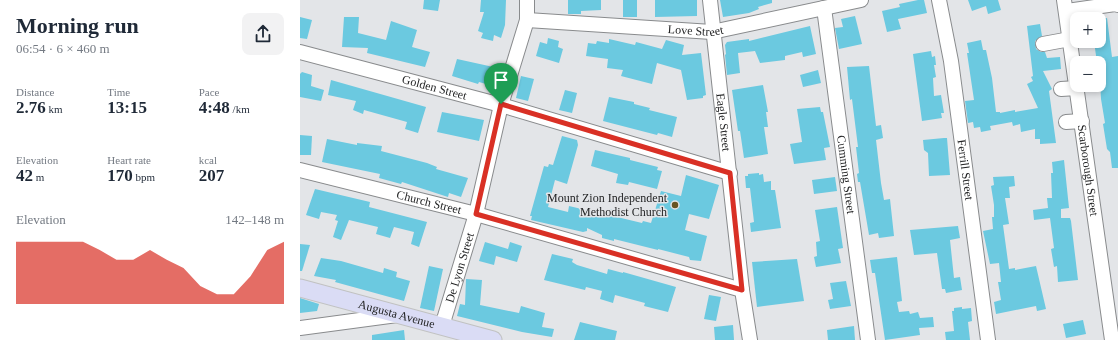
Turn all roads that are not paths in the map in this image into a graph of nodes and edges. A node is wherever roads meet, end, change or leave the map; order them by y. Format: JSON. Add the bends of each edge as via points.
{"nodes":[{"id":1,"x":527,"y":0,"type":"edge"},
{"id":2,"x":710,"y":0,"type":"edge"},
{"id":3,"x":861,"y":0,"type":"edge"},
{"id":4,"x":939,"y":0,"type":"edge"},
{"id":5,"x":1118,"y":5,"type":"edge"},
{"id":6,"x":1065,"y":6,"type":"edge"},
{"id":7,"x":824,"y":8,"type":"junction"},
{"id":8,"x":527,"y":20,"type":"junction"},
{"id":9,"x":1070,"y":25,"type":"edge"},
{"id":10,"x":712,"y":32,"type":"junction"},
{"id":11,"x":1070,"y":37,"type":"edge"},
{"id":12,"x":1043,"y":44,"type":"dead end"},
{"id":13,"x":1070,"y":48,"type":"edge"},
{"id":14,"x":300,"y":52,"type":"edge"},
{"id":15,"x":1070,"y":68,"type":"edge"},
{"id":16,"x":1070,"y":85,"type":"edge"},
{"id":17,"x":1061,"y":89,"type":"dead end"},
{"id":18,"x":1079,"y":92,"type":"edge"},
{"id":19,"x":501,"y":104,"type":"junction"},
{"id":20,"x":1085,"y":116,"type":"junction"},
{"id":21,"x":1066,"y":118,"type":"dead end"},
{"id":22,"x":300,"y":170,"type":"edge"},
{"id":23,"x":730,"y":173,"type":"junction"},
{"id":24,"x":476,"y":214,"type":"junction"},
{"id":25,"x":300,"y":288,"type":"edge"},
{"id":26,"x":742,"y":290,"type":"junction"},
{"id":27,"x":398,"y":315,"type":"junction"},
{"id":28,"x":442,"y":326,"type":"junction"},
{"id":29,"x":300,"y":328,"type":"edge"},
{"id":30,"x":493,"y":340,"type":"edge"},
{"id":31,"x":750,"y":340,"type":"edge"},
{"id":32,"x":868,"y":340,"type":"edge"},
{"id":33,"x":988,"y":340,"type":"edge"},
{"id":34,"x":1112,"y":340,"type":"edge"}],
"edges":[{"from":1,"to":8,"type":"street","name":"De Lyon Street"},
{"from":2,"to":10,"type":"street","name":"Eagle Street"},
{"from":3,"to":7,"type":"street","name":"Love Street"},
{"from":4,"to":33,"type":"street","name":"Ferrill Street","via":[[950,61]]},
{"from":5,"to":6,"type":"street"},
{"from":6,"to":9,"type":"street","name":"Scarborough Street"},
{"from":7,"to":10,"type":"street","name":"Love Street"},
{"from":7,"to":32,"type":"street","name":"Cumming Street"},
{"from":8,"to":10,"type":"street","name":"Love Street"},
{"from":8,"to":19,"type":"street","name":"De Lyon Street"},
{"from":10,"to":23,"type":"street","name":"Eagle Street"},
{"from":11,"to":12,"type":"street"},
{"from":13,"to":15,"type":"street","name":"Scarborough Street","via":[[1067,62]]},
{"from":14,"to":19,"type":"street","name":"Golden Street"},
{"from":16,"to":17,"type":"street"},
{"from":18,"to":20,"type":"street","name":"Scarborough Street"},
{"from":19,"to":23,"type":"street","name":"Golden Street"},
{"from":19,"to":24,"type":"street","name":"De Lyon Street"},
{"from":20,"to":21,"type":"street"},
{"from":20,"to":34,"type":"street","name":"Scarborough Street"},
{"from":22,"to":24,"type":"street","name":"Church Street"},
{"from":23,"to":26,"type":"street","name":"Eagle Street"},
{"from":24,"to":26,"type":"street","name":"Church Street"},
{"from":24,"to":28,"type":"street","name":"De Lyon Street"},
{"from":25,"to":27,"type":"main road","name":"Augusta Avenue"},
{"from":26,"to":31,"type":"street","name":"Eagle Street"},
{"from":27,"to":28,"type":"main road","name":"Augusta Avenue"},
{"from":27,"to":29,"type":"street"},
{"from":28,"to":30,"type":"main road","name":"Augusta Avenue"}]}
